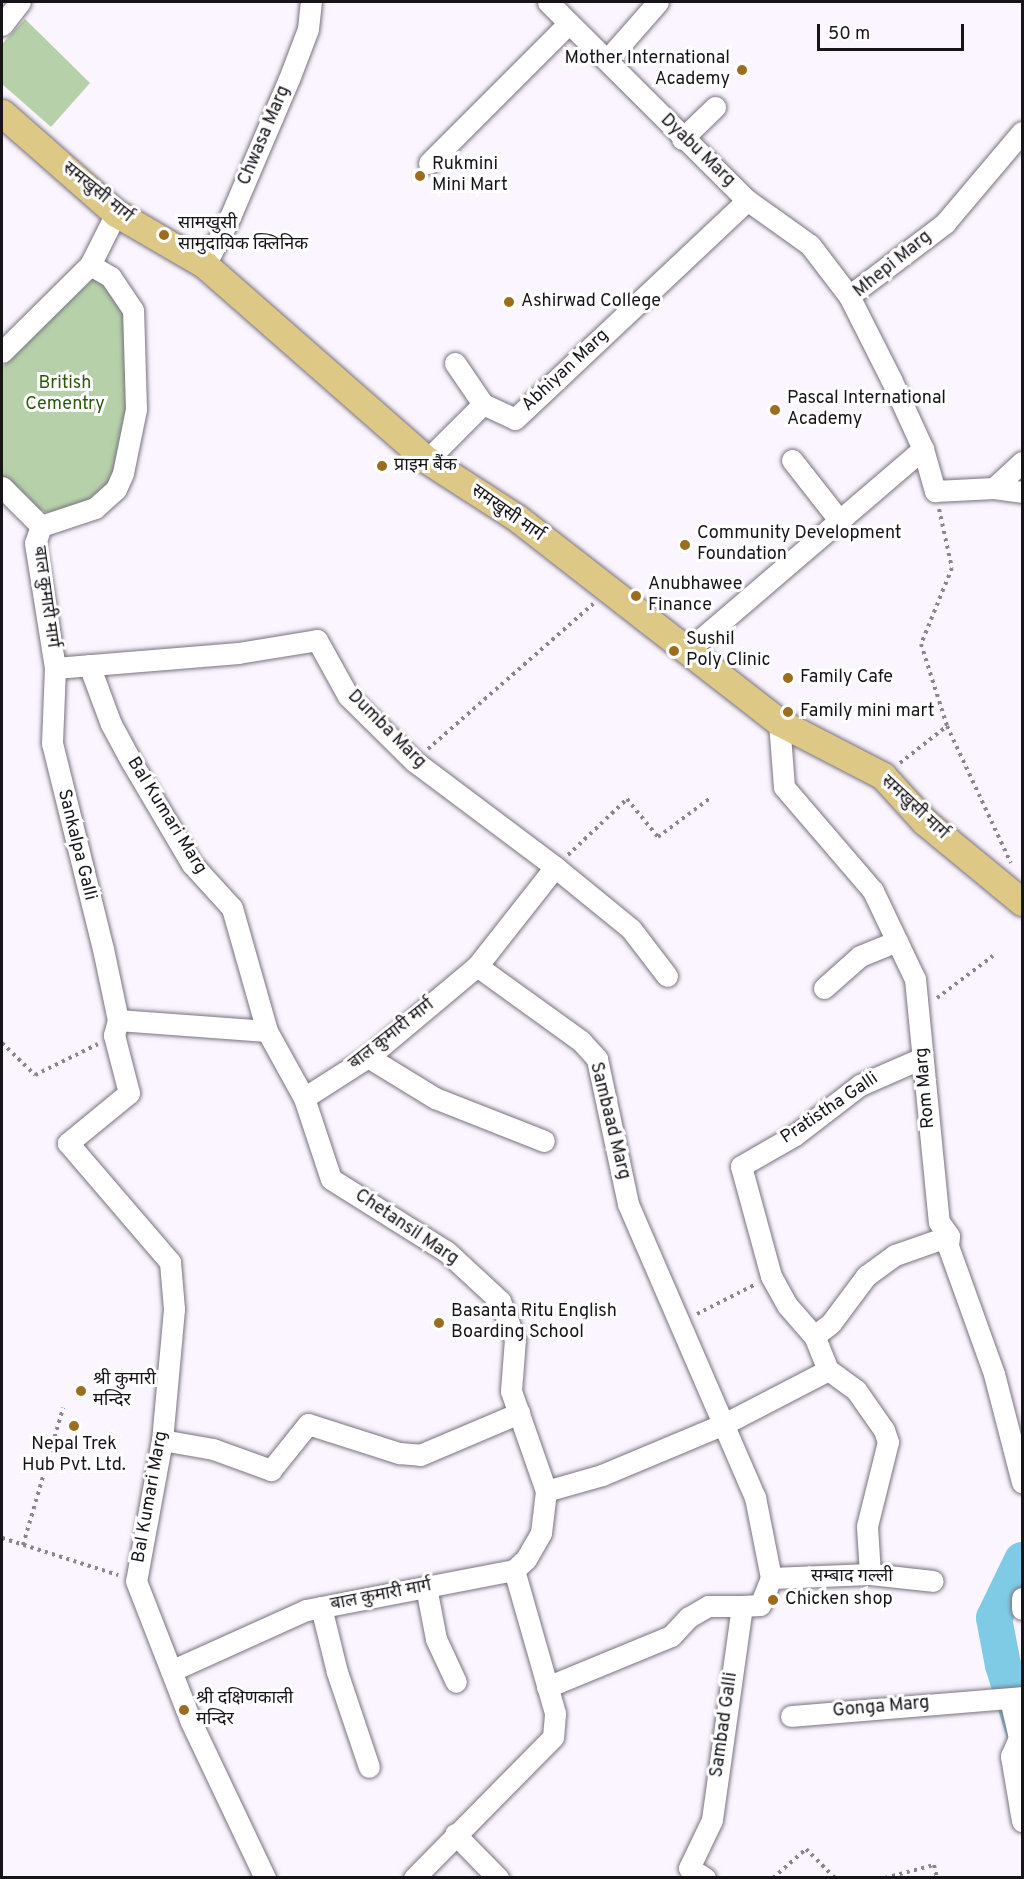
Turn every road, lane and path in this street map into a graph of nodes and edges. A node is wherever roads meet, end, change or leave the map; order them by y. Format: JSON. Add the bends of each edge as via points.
{"nodes":[{"id":1,"x":20,"y":2,"type":"edge"},
{"id":2,"x":310,"y":2,"type":"edge"},
{"id":3,"x":548,"y":2,"type":"edge"},
{"id":4,"x":658,"y":2,"type":"edge"},
{"id":5,"x":569,"y":23,"type":"junction"},
{"id":6,"x":2,"y":25,"type":"edge"},
{"id":7,"x":607,"y":60,"type":"junction"},
{"id":8,"x":715,"y":107,"type":"dead end"},
{"id":9,"x":2,"y":112,"type":"edge"},
{"id":10,"x":1023,"y":132,"type":"edge"},
{"id":11,"x":682,"y":139,"type":"junction"},
{"id":12,"x":429,"y":163,"type":"dead end"},
{"id":13,"x":747,"y":200,"type":"junction"},
{"id":14,"x":116,"y":213,"type":"junction"},
{"id":15,"x":90,"y":265,"type":"junction"},
{"id":16,"x":204,"y":265,"type":"junction"},
{"id":17,"x":849,"y":296,"type":"junction"},
{"id":18,"x":2,"y":352,"type":"edge"},
{"id":19,"x":455,"y":363,"type":"dead end"},
{"id":20,"x":483,"y":404,"type":"junction"},
{"id":21,"x":923,"y":449,"type":"junction"},
{"id":22,"x":427,"y":460,"type":"junction"},
{"id":23,"x":792,"y":460,"type":"dead end"},
{"id":24,"x":1023,"y":462,"type":"edge"},
{"id":25,"x":2,"y":487,"type":"edge"},
{"id":26,"x":994,"y":488,"type":"junction"},
{"id":27,"x":935,"y":491,"type":"junction"},
{"id":28,"x":1023,"y":492,"type":"edge"},
{"id":29,"x":839,"y":520,"type":"junction"},
{"id":30,"x":41,"y":526,"type":"junction"},
{"id":31,"x":609,"y":589,"type":"junction"},
{"id":32,"x":687,"y":651,"type":"junction"},
{"id":33,"x":89,"y":665,"type":"junction"},
{"id":34,"x":56,"y":668,"type":"junction"},
{"id":35,"x":779,"y":722,"type":"junction"},
{"id":36,"x":947,"y":726,"type":"junction"},
{"id":37,"x":414,"y":761,"type":"junction"},
{"id":38,"x":883,"y":776,"type":"junction"},
{"id":39,"x":709,"y":799,"type":"dead end"},
{"id":40,"x":555,"y":867,"type":"junction"},
{"id":41,"x":1013,"y":893,"type":"edge"},
{"id":42,"x":897,"y":941,"type":"junction"},
{"id":43,"x":993,"y":957,"type":"dead end"},
{"id":44,"x":477,"y":966,"type":"junction"},
{"id":45,"x":667,"y":976,"type":"dead end"},
{"id":46,"x":824,"y":988,"type":"dead end"},
{"id":47,"x":920,"y":1011,"type":"junction"},
{"id":48,"x":116,"y":1027,"type":"junction"},
{"id":49,"x":267,"y":1031,"type":"junction"},
{"id":50,"x":2,"y":1042,"type":"edge"},
{"id":51,"x":368,"y":1057,"type":"junction"},
{"id":52,"x":922,"y":1058,"type":"junction"},
{"id":53,"x":304,"y":1098,"type":"junction"},
{"id":54,"x":544,"y":1141,"type":"dead end"},
{"id":55,"x":949,"y":1236,"type":"junction"},
{"id":56,"x":771,"y":1276,"type":"junction"},
{"id":57,"x":678,"y":1323,"type":"junction"},
{"id":58,"x":814,"y":1336,"type":"junction"},
{"id":59,"x":828,"y":1370,"type":"junction"},
{"id":60,"x":63,"y":1408,"type":"dead end"},
{"id":61,"x":519,"y":1413,"type":"junction"},
{"id":62,"x":724,"y":1424,"type":"junction"},
{"id":63,"x":162,"y":1440,"type":"junction"},
{"id":64,"x":1023,"y":1482,"type":"edge"},
{"id":65,"x":546,"y":1491,"type":"junction"},
{"id":66,"x":2,"y":1538,"type":"edge"},
{"id":67,"x":23,"y":1545,"type":"junction"},
{"id":68,"x":514,"y":1570,"type":"junction"},
{"id":69,"x":870,"y":1574,"type":"junction"},
{"id":70,"x":771,"y":1578,"type":"junction"},
{"id":71,"x":136,"y":1581,"type":"junction"},
{"id":72,"x":933,"y":1581,"type":"dead end"},
{"id":73,"x":426,"y":1587,"type":"junction"},
{"id":74,"x":1023,"y":1598,"type":"edge"},
{"id":75,"x":742,"y":1606,"type":"junction"},
{"id":76,"x":321,"y":1607,"type":"junction"},
{"id":77,"x":1023,"y":1609,"type":"edge"},
{"id":78,"x":171,"y":1671,"type":"junction"},
{"id":79,"x":456,"y":1682,"type":"dead end"},
{"id":80,"x":548,"y":1687,"type":"junction"},
{"id":81,"x":1016,"y":1698,"type":"edge"},
{"id":82,"x":791,"y":1716,"type":"dead end"},
{"id":83,"x":369,"y":1767,"type":"dead end"},
{"id":84,"x":1023,"y":1821,"type":"edge"},
{"id":85,"x":455,"y":1834,"type":"junction"},
{"id":86,"x":692,"y":1874,"type":"edge"},
{"id":87,"x":265,"y":1878,"type":"edge"},
{"id":88,"x":414,"y":1878,"type":"edge"},
{"id":89,"x":498,"y":1878,"type":"edge"},
{"id":90,"x":773,"y":1878,"type":"edge"},
{"id":91,"x":835,"y":1878,"type":"edge"},
{"id":92,"x":885,"y":1878,"type":"edge"},
{"id":93,"x":937,"y":1878,"type":"edge"}],
"edges":[{"from":1,"to":6,"type":"street"},
{"from":2,"to":16,"type":"street","name":"Chwasa Marg","via":[[308,29],[289,79],[230,217]]},
{"from":3,"to":5,"type":"street","name":"Dyabu Marg"},
{"from":4,"to":7,"type":"street"},
{"from":5,"to":7,"type":"street","name":"Dyabu Marg"},
{"from":5,"to":12,"type":"street"},
{"from":7,"to":11,"type":"street","name":"Dyabu Marg"},
{"from":8,"to":11,"type":"street"},
{"from":9,"to":14,"type":"main road","name":"समखुसी मार्ग"},
{"from":10,"to":17,"type":"street","name":"Mhepi Marg","via":[[945,223]]},
{"from":11,"to":13,"type":"street","name":"Dyabu Marg"},
{"from":13,"to":17,"type":"street","name":"Dyabu Marg","via":[[810,245]]},
{"from":13,"to":20,"type":"street","name":"Abhiyan Marg","via":[[515,419]]},
{"from":14,"to":15,"type":"street"},
{"from":14,"to":16,"type":"main road","name":"समखुसी मार्ग"},
{"from":15,"to":18,"type":"street"},
{"from":15,"to":30,"type":"street","via":[[111,277],[133,310],[138,374],[129,447],[123,473],[105,501]]},
{"from":16,"to":22,"type":"main road","name":"समखुसी मार्ग"},
{"from":17,"to":21,"type":"street","name":"Mhepi Marg"},
{"from":19,"to":20,"type":"street"},
{"from":20,"to":22,"type":"street"},
{"from":21,"to":27,"type":"street","name":"Mhepi Marg"},
{"from":21,"to":29,"type":"street"},
{"from":22,"to":31,"type":"main road","name":"समखुसी मार्ग","via":[[517,518]]},
{"from":23,"to":29,"type":"street"},
{"from":24,"to":26,"type":"street"},
{"from":25,"to":30,"type":"street"},
{"from":26,"to":27,"type":"street"},
{"from":26,"to":28,"type":"street"},
{"from":27,"to":36,"type":"path","via":[[952,568],[921,644]]},
{"from":29,"to":32,"type":"street"},
{"from":30,"to":34,"type":"street","name":"बाल कुमारी मार्ग","via":[[35,543]]},
{"from":31,"to":32,"type":"main road","name":"समखुसी मार्ग"},
{"from":31,"to":37,"type":"path"},
{"from":32,"to":35,"type":"main road","name":"समखुसी मार्ग"},
{"from":33,"to":34,"type":"street"},
{"from":33,"to":37,"type":"street","name":"Dumba Marg","via":[[238,653],[317,640],[348,696]]},
{"from":33,"to":49,"type":"street","name":"Bal Kumari Marg","via":[[111,724],[131,761],[192,864],[232,909]]},
{"from":34,"to":48,"type":"street","name":"Sankalpa Galli","via":[[52,744]]},
{"from":35,"to":38,"type":"main road","name":"समखुसी मार्ग"},
{"from":35,"to":42,"type":"street","name":"Rom Marg","via":[[784,787],[873,891]]},
{"from":36,"to":38,"type":"path"},
{"from":36,"to":41,"type":"path","via":[[1014,868]]},
{"from":37,"to":40,"type":"street","name":"Dumba Marg"},
{"from":38,"to":41,"type":"main road","name":"समखुसी मार्ग","via":[[925,822]]},
{"from":39,"to":40,"type":"path","via":[[658,837],[627,799]]},
{"from":40,"to":44,"type":"street"},
{"from":40,"to":45,"type":"street","name":"Dumba Marg","via":[[631,928]]},
{"from":42,"to":46,"type":"street","via":[[861,956]]},
{"from":42,"to":47,"type":"street","name":"Rom Marg","via":[[915,979]]},
{"from":43,"to":47,"type":"path"},
{"from":44,"to":51,"type":"street","name":"बाल कुमारी मार्ग"},
{"from":44,"to":57,"type":"street","name":"Sambaad Marg","via":[[581,1041],[597,1059],[628,1204]]},
{"from":47,"to":52,"type":"street","name":"Rom Marg"},
{"from":48,"to":49,"type":"street"},
{"from":48,"to":50,"type":"path","via":[[35,1075]]},
{"from":48,"to":63,"type":"street","name":"Bal Kumari Marg","via":[[129,1093],[68,1143],[170,1262],[174,1309]]},
{"from":49,"to":53,"type":"street","name":"Bal Kumari Marg"},
{"from":51,"to":53,"type":"street","name":"बाल कुमारी मार्ग"},
{"from":51,"to":54,"type":"street","via":[[435,1098]]},
{"from":52,"to":55,"type":"street","name":"Rom Marg","via":[[939,1222]]},
{"from":52,"to":56,"type":"street","name":"Pratistha Galli","via":[[860,1085],[795,1135],[741,1166]]},
{"from":53,"to":61,"type":"street","name":"Chetansil Marg","via":[[332,1179],[446,1251],[500,1301],[515,1339],[511,1391]]},
{"from":55,"to":58,"type":"street","via":[[895,1255],[866,1276],[831,1323]]},
{"from":55,"to":64,"type":"street","name":"Rom Marg","via":[[948,1246],[994,1374]]},
{"from":56,"to":57,"type":"path"},
{"from":56,"to":58,"type":"street","via":[[787,1305]]},
{"from":57,"to":62,"type":"street","name":"Sambaad Marg"},
{"from":58,"to":59,"type":"street"},
{"from":59,"to":62,"type":"street"},
{"from":59,"to":69,"type":"street","via":[[856,1390],[876,1413],[888,1442],[867,1526]]},
{"from":60,"to":67,"type":"path"},
{"from":61,"to":63,"type":"street","via":[[420,1455],[399,1453],[308,1424],[271,1470],[213,1449]]},
{"from":61,"to":65,"type":"street","name":"Chetansil Marg"},
{"from":62,"to":65,"type":"street","via":[[602,1475]]},
{"from":62,"to":70,"type":"street","name":"Sambaad Marg","via":[[755,1497]]},
{"from":63,"to":71,"type":"street","name":"Bal Kumari Marg"},
{"from":65,"to":68,"type":"street","via":[[541,1533],[526,1559]]},
{"from":66,"to":67,"type":"path"},
{"from":67,"to":71,"type":"path"},
{"from":68,"to":73,"type":"street","name":"बाल कुमारी मार्ग"},
{"from":68,"to":80,"type":"street"},
{"from":69,"to":70,"type":"street","name":"सम्बाद गल्ली"},
{"from":69,"to":72,"type":"street","name":"सम्बाद गल्ली"},
{"from":70,"to":75,"type":"street","via":[[760,1605]]},
{"from":71,"to":78,"type":"street","name":"Bal Kumari Marg"},
{"from":73,"to":76,"type":"street","name":"बाल कुमारी मार्ग"},
{"from":73,"to":79,"type":"street","via":[[436,1639]]},
{"from":74,"to":77,"type":"street"},
{"from":75,"to":80,"type":"street","via":[[708,1606],[689,1617],[672,1636]]},
{"from":75,"to":86,"type":"street","name":"Sambad Galli","via":[[712,1820]]},
{"from":76,"to":78,"type":"street","name":"बाल कुमारी मार्ग"},
{"from":76,"to":83,"type":"street","via":[[337,1672]]},
{"from":78,"to":87,"type":"street","name":"Bal Kumari Marg"},
{"from":80,"to":85,"type":"street","via":[[555,1713],[553,1737]]},
{"from":81,"to":82,"type":"street","name":"Gonga Marg"},
{"from":81,"to":84,"type":"street","via":[[1019,1738],[1011,1756]]},
{"from":85,"to":88,"type":"street"},
{"from":85,"to":89,"type":"street"},
{"from":90,"to":91,"type":"path","via":[[806,1850]]},
{"from":92,"to":93,"type":"path","via":[[934,1865]]}]}
